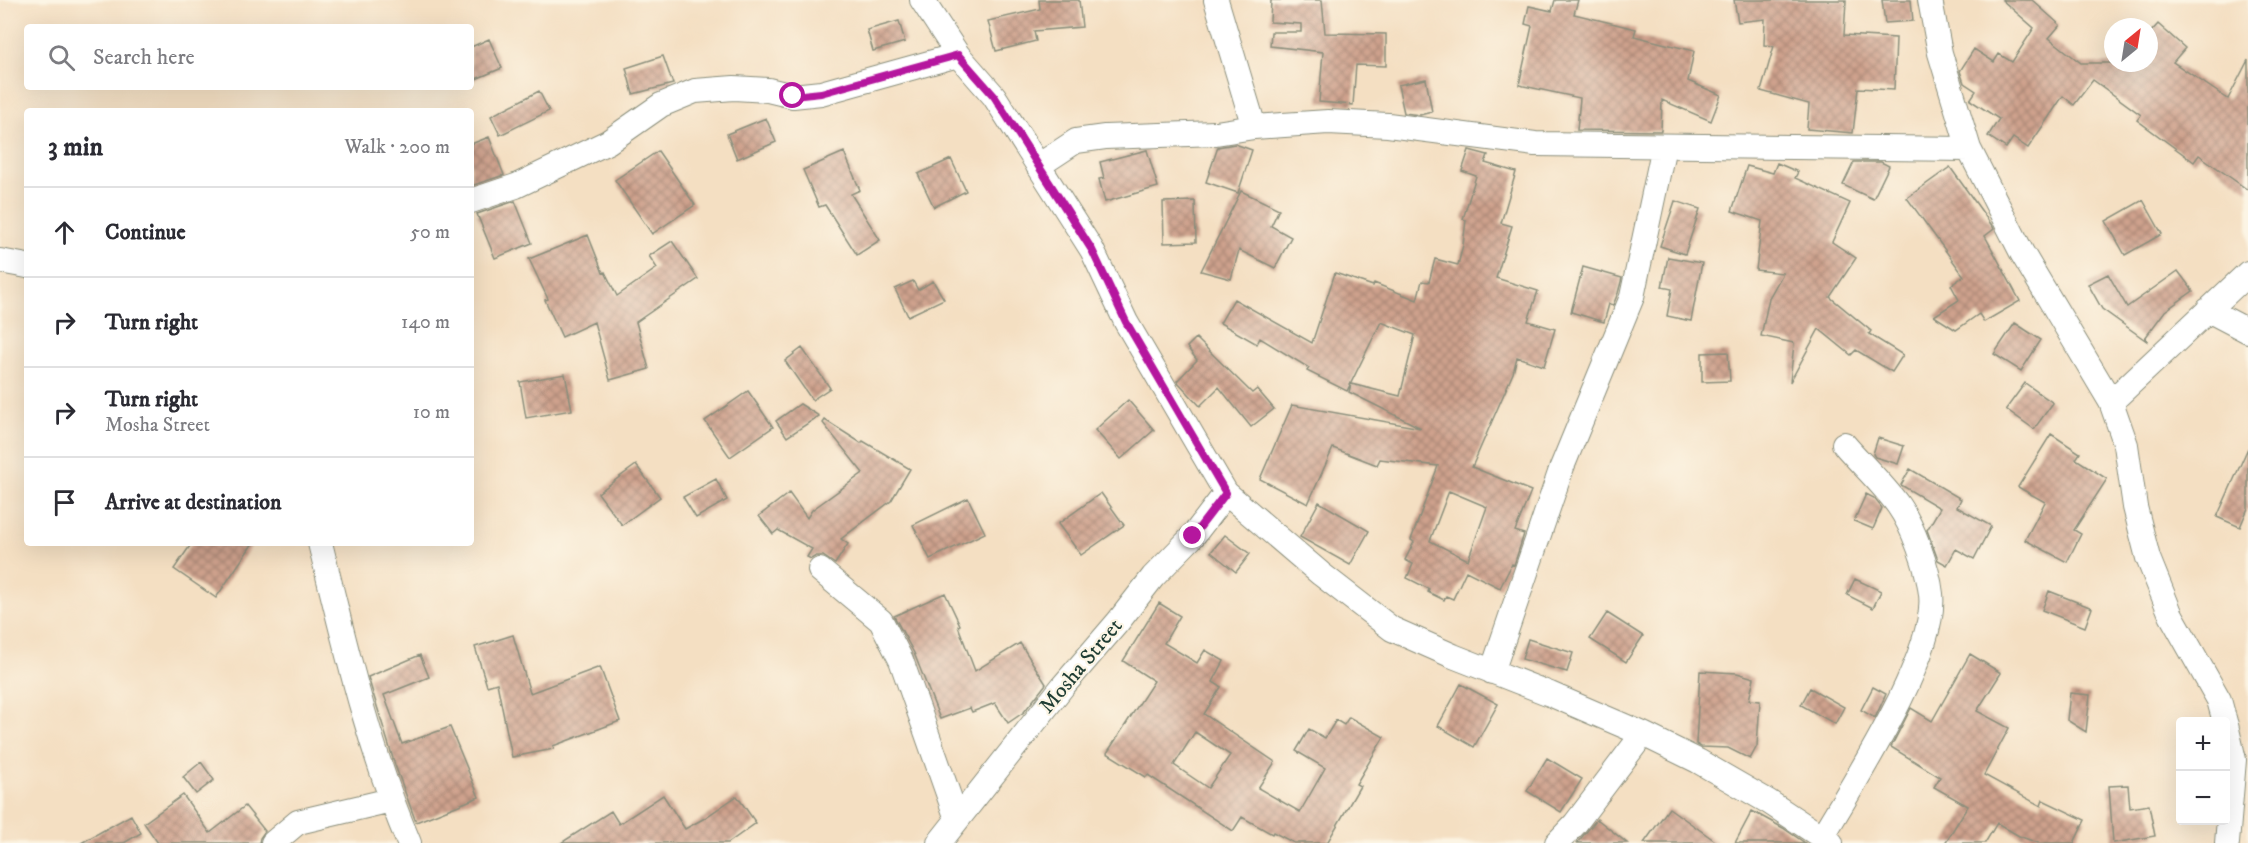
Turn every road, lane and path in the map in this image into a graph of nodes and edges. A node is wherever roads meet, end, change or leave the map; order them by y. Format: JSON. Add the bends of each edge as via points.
{"nodes":[{"id":1,"x":922,"y":0,"type":"edge"},
{"id":2,"x":1216,"y":0,"type":"edge"},
{"id":3,"x":1930,"y":0,"type":"edge"},
{"id":4,"x":958,"y":55,"type":"junction"},
{"id":5,"x":1254,"y":127,"type":"junction"},
{"id":6,"x":1664,"y":146,"type":"junction"},
{"id":7,"x":1969,"y":148,"type":"junction"},
{"id":8,"x":1038,"y":166,"type":"junction"},
{"id":9,"x":474,"y":200,"type":"edge"},
{"id":10,"x":0,"y":261,"type":"edge"},
{"id":11,"x":24,"y":265,"type":"edge"},
{"id":12,"x":2248,"y":273,"type":"edge"},
{"id":13,"x":2208,"y":310,"type":"junction"},
{"id":14,"x":2248,"y":331,"type":"edge"},
{"id":15,"x":2111,"y":402,"type":"junction"},
{"id":16,"x":1844,"y":444,"type":"dead end"},
{"id":17,"x":1226,"y":493,"type":"junction"},
{"id":18,"x":321,"y":546,"type":"edge"},
{"id":19,"x":820,"y":570,"type":"dead end"},
{"id":20,"x":1492,"y":672,"type":"junction"},
{"id":21,"x":2223,"y":717,"type":"edge"},
{"id":22,"x":1643,"y":734,"type":"junction"},
{"id":23,"x":2230,"y":744,"type":"edge"},
{"id":24,"x":391,"y":800,"type":"junction"},
{"id":25,"x":957,"y":819,"type":"junction"},
{"id":26,"x":1826,"y":840,"type":"edge"},
{"id":27,"x":273,"y":843,"type":"edge"},
{"id":28,"x":409,"y":843,"type":"edge"},
{"id":29,"x":939,"y":843,"type":"edge"},
{"id":30,"x":1557,"y":843,"type":"edge"},
{"id":31,"x":2227,"y":843,"type":"edge"}],
"edges":[{"from":1,"to":4,"type":"street"},
{"from":2,"to":5,"type":"street"},
{"from":3,"to":7,"type":"street","via":[[1940,53]]},
{"from":4,"to":8,"type":"street","via":[[994,96]]},
{"from":4,"to":9,"type":"street","via":[[821,93],[793,96],[734,88],[694,91],[661,105],[608,142],[516,186]]},
{"from":5,"to":6,"type":"street","via":[[1328,122],[1388,125],[1535,144]]},
{"from":5,"to":8,"type":"street","via":[[1216,133],[1076,141]]},
{"from":6,"to":7,"type":"street"},
{"from":6,"to":20,"type":"street","via":[[1632,297],[1562,467]]},
{"from":7,"to":15,"type":"street","via":[[2022,253]]},
{"from":8,"to":17,"type":"street","via":[[1092,250],[1126,322]]},
{"from":10,"to":11,"type":"street"},
{"from":12,"to":13,"type":"street"},
{"from":13,"to":14,"type":"street"},
{"from":13,"to":15,"type":"street"},
{"from":15,"to":21,"type":"street","via":[[2126,445],[2135,507],[2148,558],[2171,615],[2219,700]]},
{"from":16,"to":26,"type":"street","via":[[1898,506],[1916,538],[1931,595],[1928,629],[1914,667]]},
{"from":17,"to":20,"type":"street","via":[[1392,629]]},
{"from":17,"to":25,"type":"street","name":"Mosha Street"},
{"from":18,"to":24,"type":"street","via":[[355,682]]},
{"from":19,"to":25,"type":"street","via":[[881,621],[901,660]]},
{"from":20,"to":22,"type":"street"},
{"from":22,"to":26,"type":"street","via":[[1769,802]]},
{"from":22,"to":30,"type":"street"},
{"from":23,"to":31,"type":"street","via":[[2234,760]]},
{"from":24,"to":27,"type":"street","via":[[298,822]]},
{"from":24,"to":28,"type":"street"},
{"from":25,"to":29,"type":"street","name":"Mosha Street"}]}
